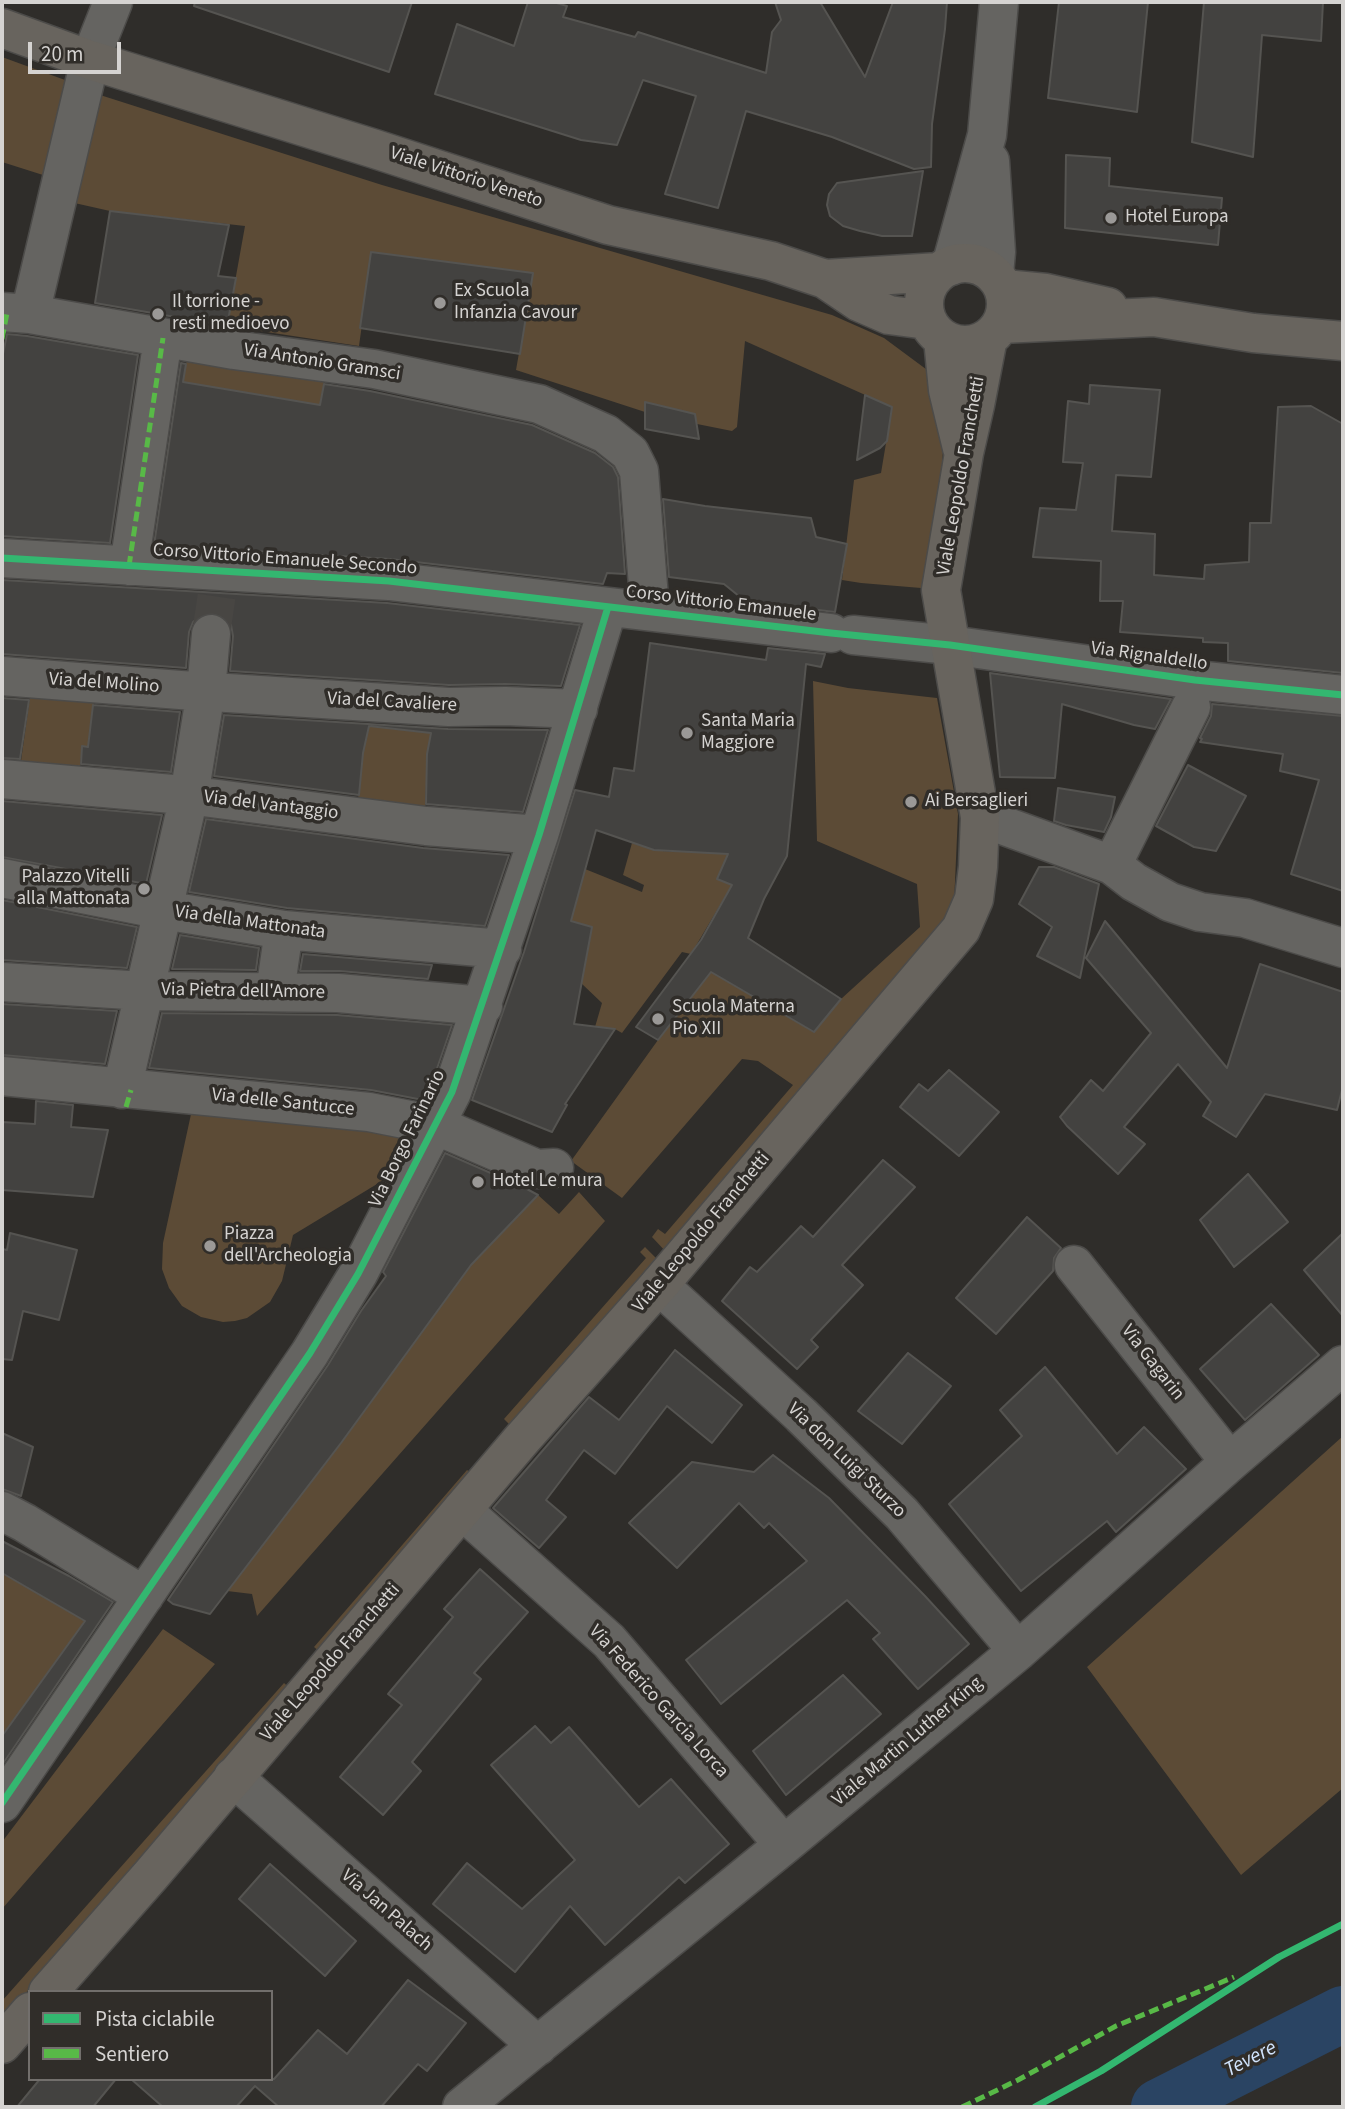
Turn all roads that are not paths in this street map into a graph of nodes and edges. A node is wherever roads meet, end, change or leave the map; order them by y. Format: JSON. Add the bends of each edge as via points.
{"nodes":[{"id":1,"x":113,"y":2,"type":"edge"},
{"id":2,"x":999,"y":2,"type":"edge"},
{"id":3,"x":2,"y":28,"type":"edge"},
{"id":4,"x":90,"y":60,"type":"junction"},
{"id":5,"x":987,"y":135,"type":"junction"},
{"id":6,"x":945,"y":269,"type":"junction"},
{"id":7,"x":825,"y":279,"type":"junction"},
{"id":8,"x":996,"y":306,"type":"junction"},
{"id":9,"x":10,"y":320,"type":"edge"},
{"id":10,"x":935,"y":329,"type":"junction"},
{"id":11,"x":163,"y":338,"type":"junction"},
{"id":12,"x":1343,"y":341,"type":"edge"},
{"id":13,"x":964,"y":453,"type":"junction"},
{"id":14,"x":2,"y":558,"type":"edge"},
{"id":15,"x":129,"y":566,"type":"junction"},
{"id":16,"x":608,"y":607,"type":"junction"},
{"id":17,"x":650,"y":611,"type":"junction"},
{"id":18,"x":211,"y":634,"type":"tunnel mouth"},
{"id":19,"x":950,"y":645,"type":"junction"},
{"id":20,"x":2,"y":676,"type":"edge"},
{"id":21,"x":206,"y":691,"type":"junction"},
{"id":22,"x":1343,"y":695,"type":"edge"},
{"id":23,"x":1191,"y":707,"type":"dead end"},
{"id":24,"x":578,"y":709,"type":"junction"},
{"id":25,"x":2,"y":779,"type":"edge"},
{"id":26,"x":189,"y":796,"type":"junction"},
{"id":27,"x":980,"y":817,"type":"junction"},
{"id":28,"x":539,"y":835,"type":"junction"},
{"id":29,"x":1112,"y":864,"type":"junction"},
{"id":30,"x":2,"y":878,"type":"edge"},
{"id":31,"x":163,"y":910,"type":"junction"},
{"id":32,"x":285,"y":930,"type":"junction"},
{"id":33,"x":1343,"y":948,"type":"edge"},
{"id":34,"x":502,"y":949,"type":"junction"},
{"id":35,"x":2,"y":982,"type":"edge"},
{"id":36,"x":144,"y":990,"type":"junction"},
{"id":37,"x":275,"y":992,"type":"junction"},
{"id":38,"x":483,"y":1006,"type":"junction"},
{"id":39,"x":2,"y":1076,"type":"edge"},
{"id":40,"x":126,"y":1095,"type":"junction"},
{"id":41,"x":435,"y":1125,"type":"junction"},
{"id":42,"x":554,"y":1168,"type":"dead end"},
{"id":43,"x":1074,"y":1265,"type":"dead end"},
{"id":44,"x":659,"y":1285,"type":"junction"},
{"id":45,"x":1343,"y":1365,"type":"edge"},
{"id":46,"x":1230,"y":1462,"type":"junction"},
{"id":47,"x":462,"y":1510,"type":"junction"},
{"id":48,"x":2,"y":1511,"type":"edge"},
{"id":49,"x":144,"y":1596,"type":"junction"},
{"id":50,"x":1018,"y":1651,"type":"junction"},
{"id":51,"x":233,"y":1777,"type":"junction"},
{"id":52,"x":2,"y":1803,"type":"edge"},
{"id":53,"x":784,"y":1845,"type":"junction"},
{"id":54,"x":50,"y":1990,"type":"edge"},
{"id":55,"x":28,"y":2014,"type":"edge"},
{"id":56,"x":2,"y":2044,"type":"edge"},
{"id":57,"x":538,"y":2046,"type":"junction"},
{"id":58,"x":462,"y":2107,"type":"edge"}],
"edges":[{"from":1,"to":4,"type":"street"},
{"from":2,"to":5,"type":"street"},
{"from":3,"to":4,"type":"main road","name":"Viale Vittorio Veneto"},
{"from":4,"to":7,"type":"main road","name":"Viale Vittorio Veneto","via":[[608,225],[771,261]]},
{"from":4,"to":9,"type":"street"},
{"from":5,"to":6,"type":"street"},
{"from":5,"to":8,"type":"street"},
{"from":6,"to":7,"type":"main road","name":"Viale Vittorio Veneto"},
{"from":6,"to":8,"type":"main road","via":[[962,263],[984,267]]},
{"from":6,"to":10,"type":"main road","via":[[925,294],[925,307]]},
{"from":7,"to":10,"type":"main road","via":[[859,302]]},
{"from":8,"to":10,"type":"main road","via":[[977,343],[953,343]]},
{"from":8,"to":12,"type":"main road","via":[[1154,317]]},
{"from":8,"to":13,"type":"main road","name":"Viale Leopoldo Franchetti"},
{"from":9,"to":11,"type":"street","name":"Via Antonio Gramsci"},
{"from":10,"to":13,"type":"main road"},
{"from":11,"to":15,"type":"street"},
{"from":11,"to":17,"type":"street","name":"Via Antonio Gramsci","via":[[374,369],[539,404],[606,434],[630,453],[639,471]]},
{"from":13,"to":19,"type":"main road","name":"Viale Leopoldo Franchetti","via":[[941,590]]},
{"from":14,"to":15,"type":"street","name":"Corso Vittorio Emanuele Secondo"},
{"from":15,"to":16,"type":"street","name":"Corso Vittorio Emanuele Secondo","via":[[219,576],[389,581]]},
{"from":16,"to":17,"type":"street","name":"Corso Vittorio Emanuele"},
{"from":16,"to":24,"type":"street","name":"Via Borgo Farinario"},
{"from":17,"to":19,"type":"street","name":"Corso Vittorio Emanuele"},
{"from":18,"to":21,"type":"street"},
{"from":19,"to":22,"type":"street","name":"Via Rignaldello","via":[[1195,680]]},
{"from":19,"to":27,"type":"main road","name":"Viale Leopoldo Franchetti"},
{"from":20,"to":21,"type":"street","name":"Via del Molino"},
{"from":21,"to":24,"type":"street","name":"Via del Cavaliere","via":[[442,706]]},
{"from":21,"to":26,"type":"street"},
{"from":23,"to":29,"type":"street"},
{"from":24,"to":28,"type":"street","name":"Via Borgo Farinario"},
{"from":25,"to":26,"type":"street","name":"Via del Vantaggio"},
{"from":26,"to":28,"type":"street","name":"Via del Vantaggio","via":[[426,826]]},
{"from":26,"to":31,"type":"street"},
{"from":27,"to":29,"type":"street"},
{"from":27,"to":44,"type":"main road","name":"Viale Leopoldo Franchetti","via":[[974,899],[961,929]]},
{"from":28,"to":34,"type":"street","name":"Via Borgo Farinario"},
{"from":29,"to":33,"type":"street","via":[[1133,882],[1170,902],[1200,912],[1245,918]]},
{"from":30,"to":31,"type":"street","name":"Via della Mattonata"},
{"from":31,"to":32,"type":"street","name":"Via della Mattonata"},
{"from":31,"to":36,"type":"street"},
{"from":32,"to":34,"type":"street","name":"Via della Mattonata"},
{"from":32,"to":37,"type":"street"},
{"from":34,"to":38,"type":"street","name":"Via Borgo Farinario"},
{"from":35,"to":36,"type":"street","name":"Via Pietra dell'Amore"},
{"from":36,"to":37,"type":"street","name":"Via Pietra dell'Amore"},
{"from":36,"to":40,"type":"street"},
{"from":37,"to":38,"type":"street","name":"Via Pietra dell'Amore","via":[[351,993]]},
{"from":38,"to":41,"type":"street","name":"Via Borgo Farinario","via":[[453,1092]]},
{"from":39,"to":40,"type":"street","name":"Via delle Santucce","via":[[94,1084]]},
{"from":40,"to":41,"type":"street","name":"Via delle Santucce","via":[[204,1095],[369,1112]]},
{"from":41,"to":42,"type":"street","name":"Via delle Santucce","via":[[537,1169]]},
{"from":41,"to":49,"type":"street","name":"Via Borgo Farinario","via":[[358,1274],[310,1353]]},
{"from":43,"to":46,"type":"street","name":"Via Gagarin"},
{"from":44,"to":47,"type":"main road","name":"Viale Leopoldo Franchetti"},
{"from":44,"to":50,"type":"street","name":"Via don Luigi Sturzo","via":[[902,1514]]},
{"from":45,"to":46,"type":"street","name":"Viale Martin Luther King"},
{"from":46,"to":50,"type":"street","name":"Viale Martin Luther King"},
{"from":47,"to":51,"type":"main road","name":"Viale Leopoldo Franchetti"},
{"from":47,"to":53,"type":"street","name":"Via Federico Garcia Lorca","via":[[608,1641]]},
{"from":48,"to":49,"type":"street"},
{"from":49,"to":52,"type":"street","name":"Via Borgo Farinario"},
{"from":50,"to":53,"type":"street","name":"Viale Martin Luther King"},
{"from":51,"to":54,"type":"main road","name":"Viale Leopoldo Franchetti"},
{"from":51,"to":57,"type":"street","name":"Via Jan Palach"},
{"from":53,"to":57,"type":"street","name":"Viale Martin Luther King"},
{"from":55,"to":56,"type":"main road"},
{"from":57,"to":58,"type":"street","name":"Viale Martin Luther King"}]}
